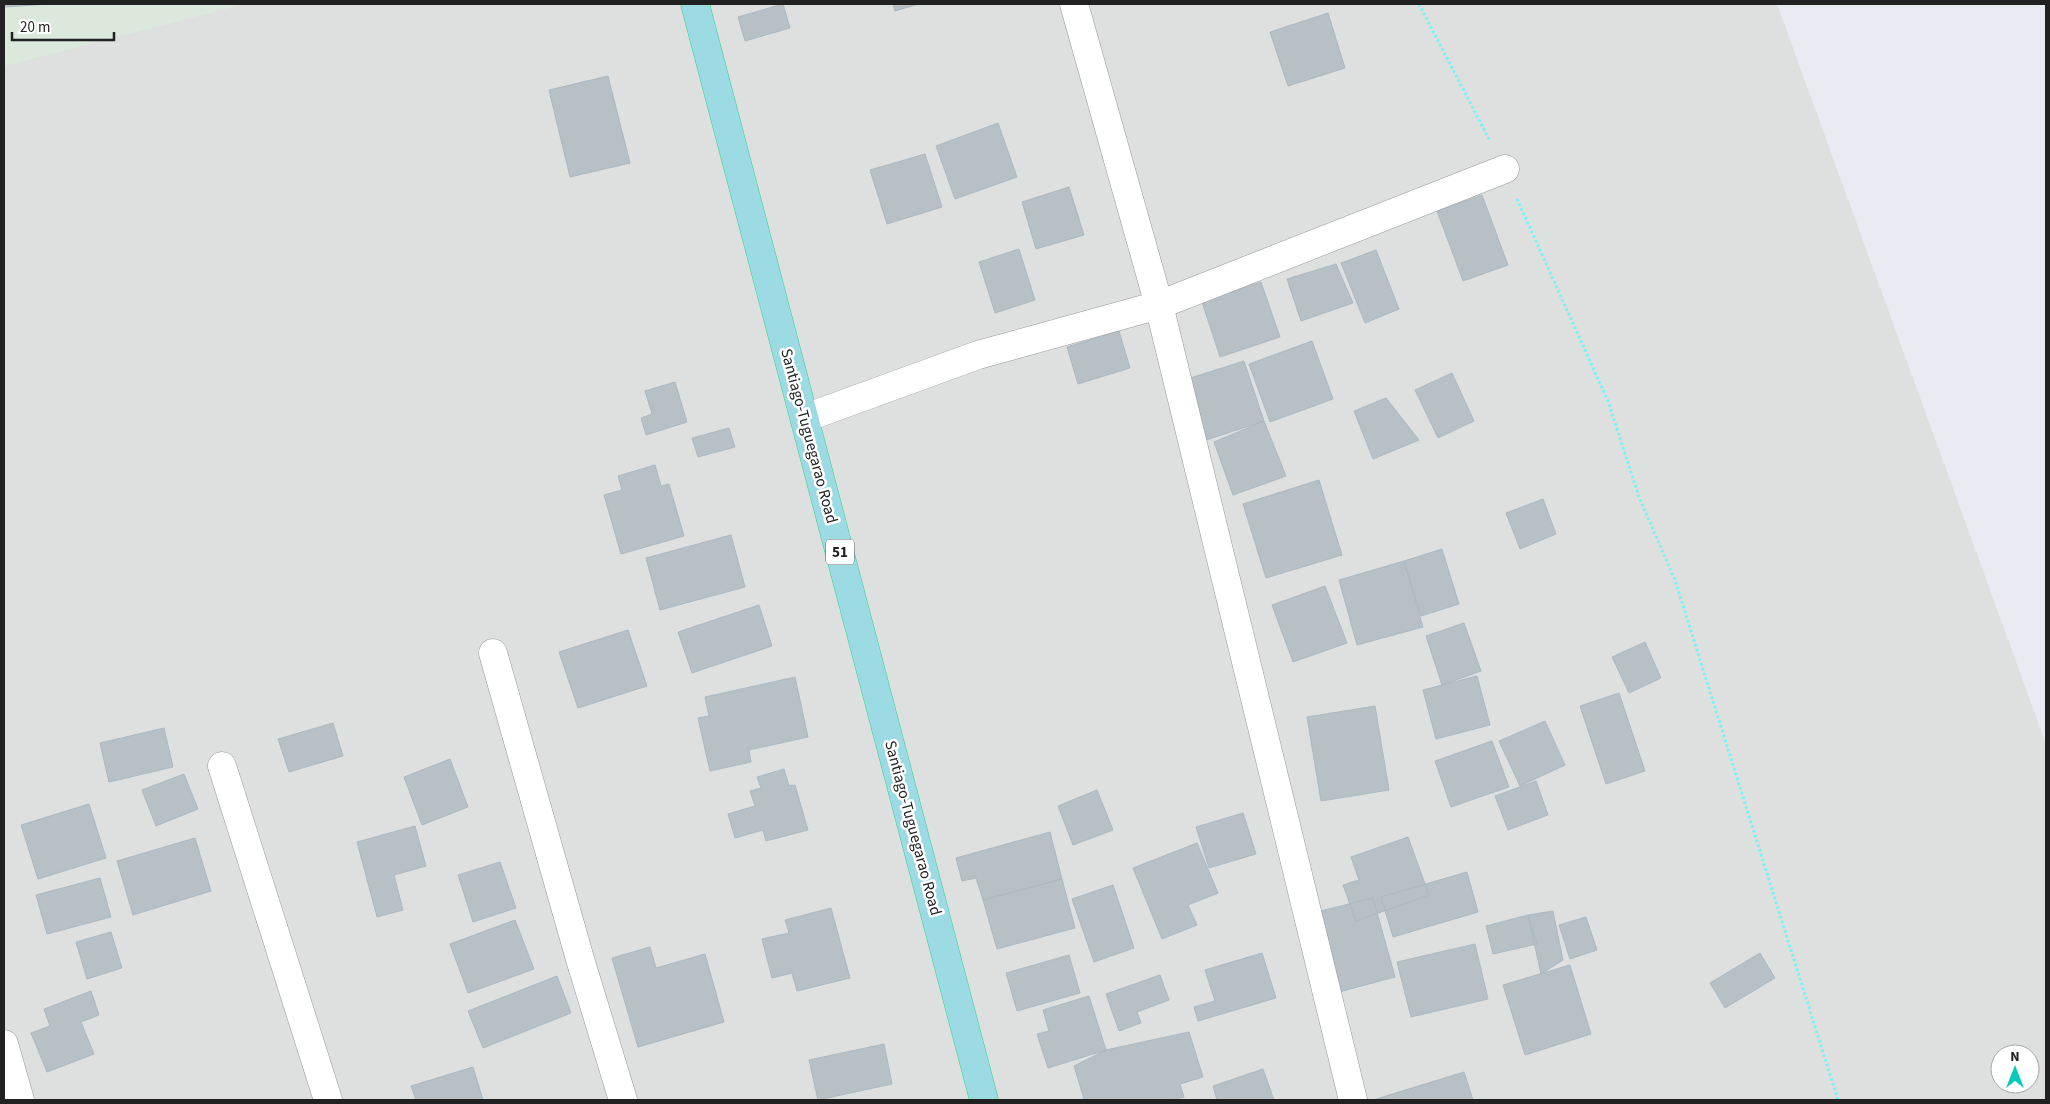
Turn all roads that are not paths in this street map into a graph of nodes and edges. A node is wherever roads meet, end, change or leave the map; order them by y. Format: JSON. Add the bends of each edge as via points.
{"nodes":[{"id":1,"x":695,"y":4,"type":"edge"},
{"id":2,"x":1074,"y":4,"type":"edge"},
{"id":3,"x":1505,"y":170,"type":"road end"},
{"id":4,"x":1159,"y":306,"type":"junction"},
{"id":5,"x":804,"y":418,"type":"junction"},
{"id":6,"x":492,"y":653,"type":"dead end"},
{"id":7,"x":222,"y":766,"type":"dead end"},
{"id":8,"x":4,"y":1044,"type":"edge"},
{"id":9,"x":20,"y":1100,"type":"edge"},
{"id":10,"x":328,"y":1100,"type":"edge"},
{"id":11,"x":623,"y":1100,"type":"edge"},
{"id":12,"x":984,"y":1100,"type":"edge"},
{"id":13,"x":1352,"y":1100,"type":"edge"}],
"edges":[{"from":1,"to":5,"type":"highway","name":"Santiago-Tuguegarao Road","number":"51"},
{"from":2,"to":4,"type":"street"},
{"from":3,"to":4,"type":"street"},
{"from":4,"to":5,"type":"street","via":[[978,355]]},
{"from":4,"to":13,"type":"street"},
{"from":5,"to":12,"type":"highway","name":"Santiago-Tuguegarao Road","number":"51"},
{"from":6,"to":11,"type":"street"},
{"from":7,"to":10,"type":"street"},
{"from":8,"to":9,"type":"street"}]}
